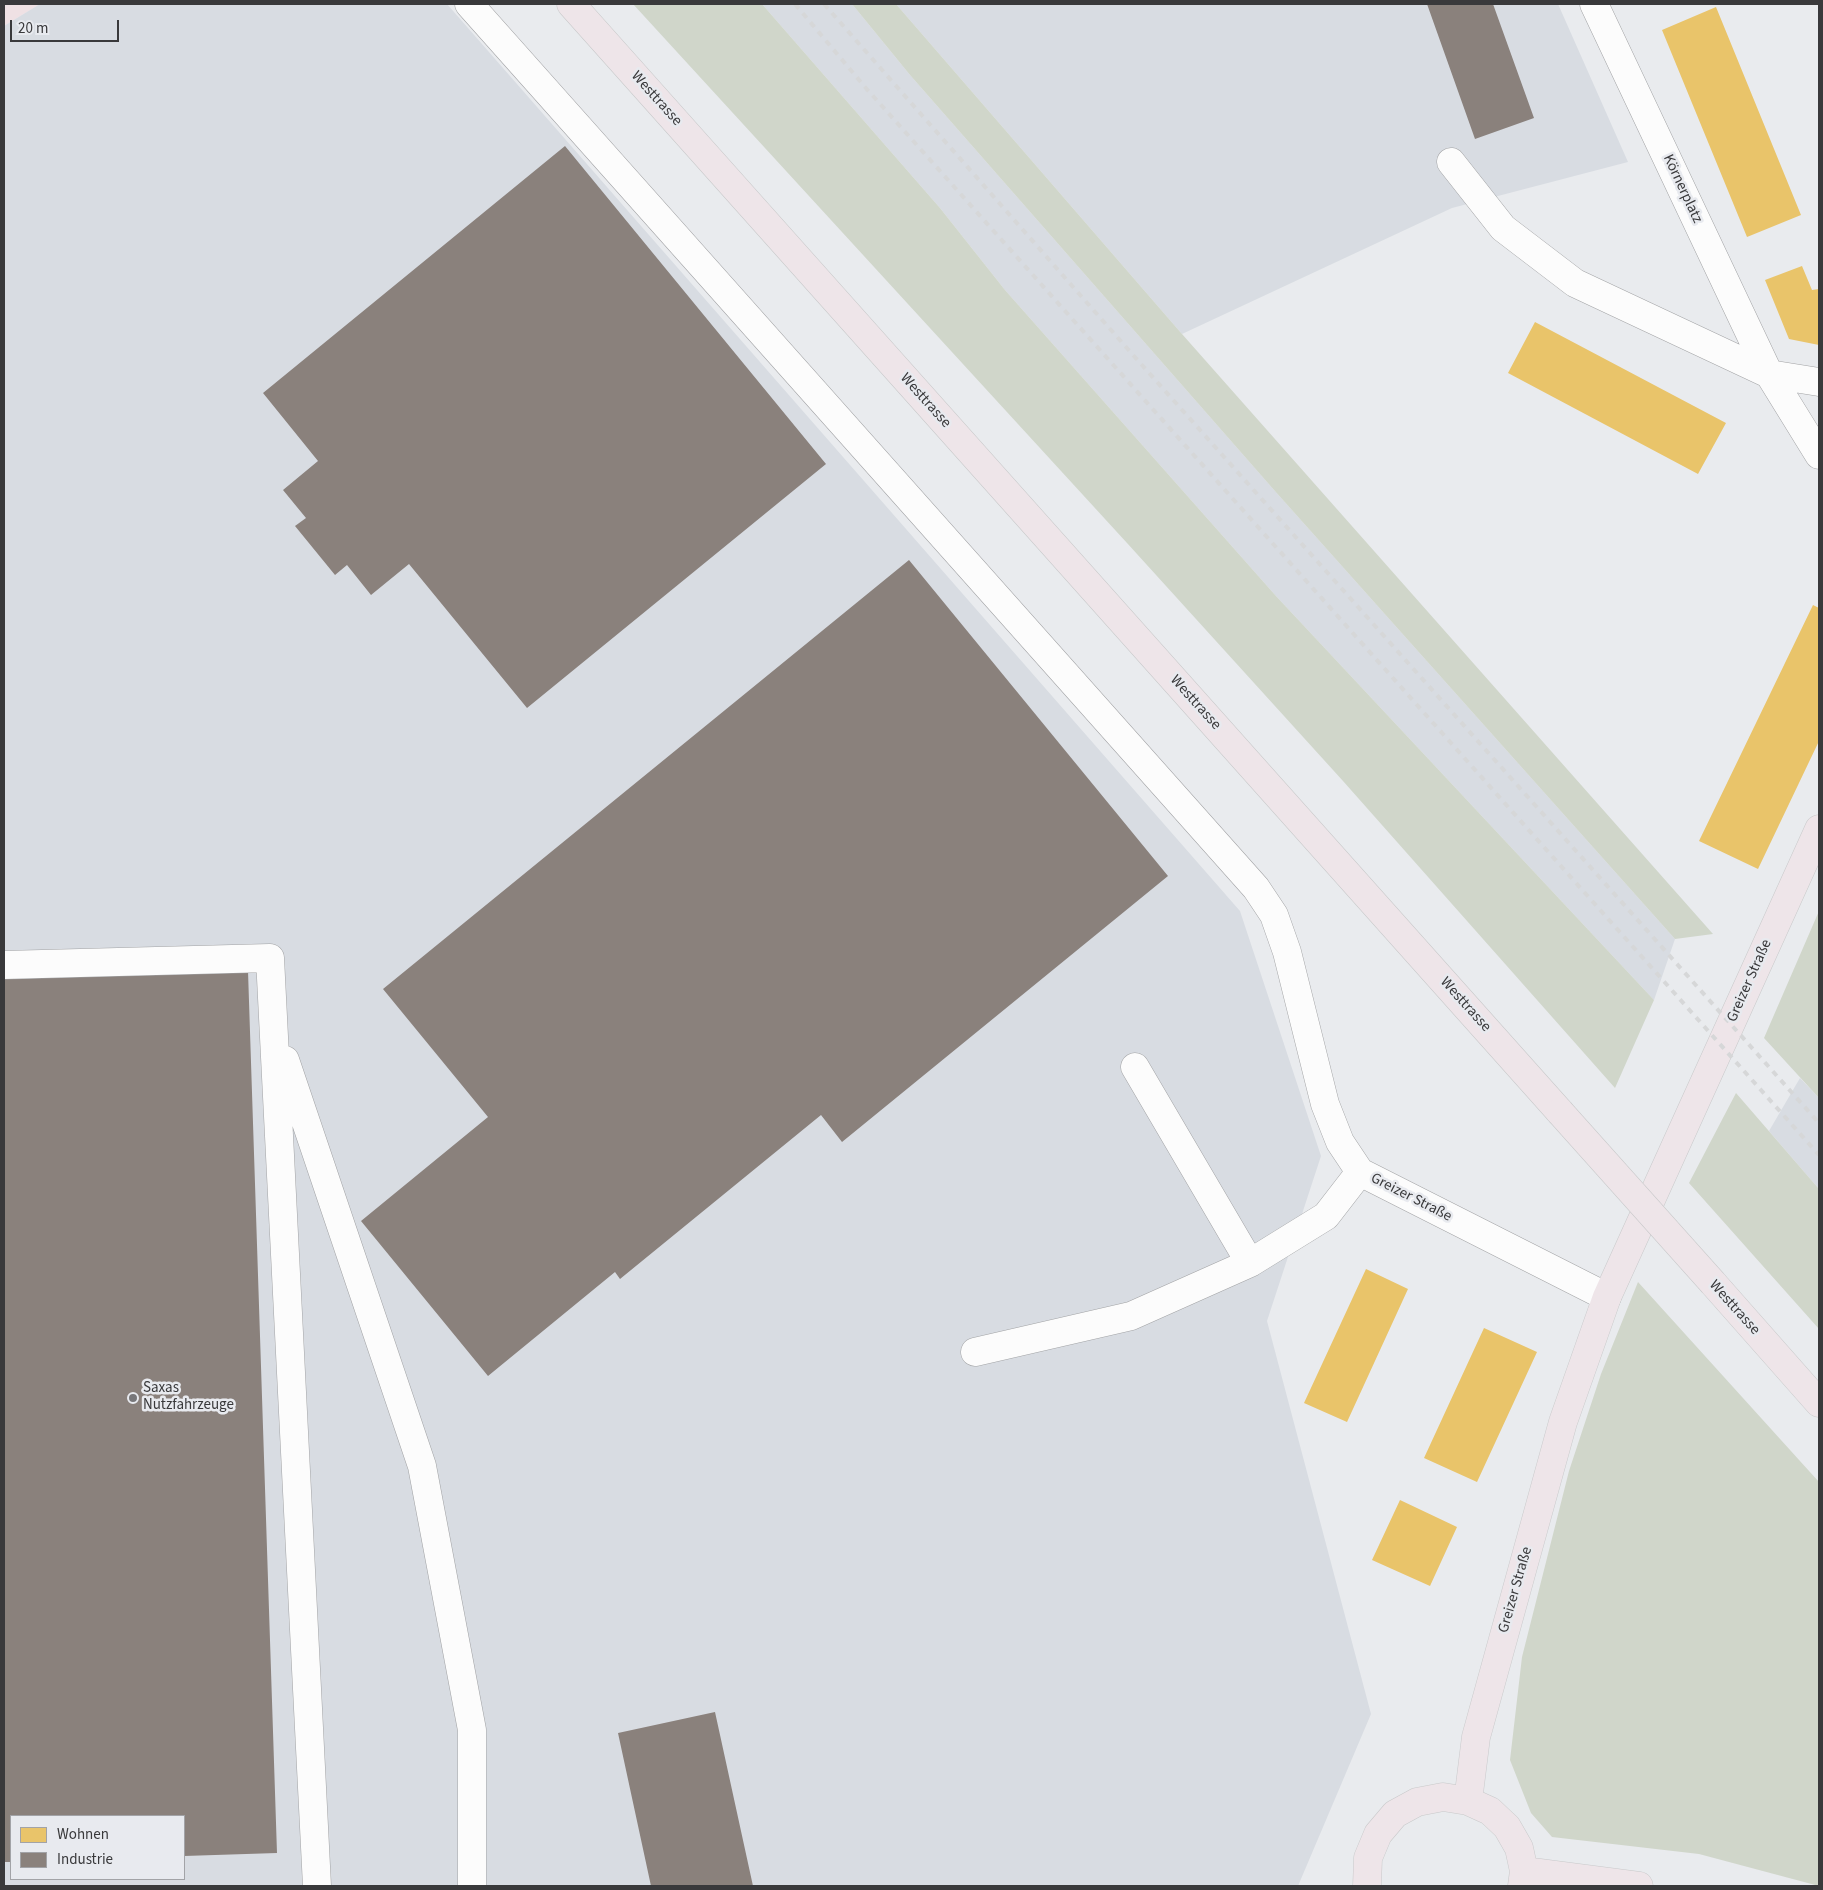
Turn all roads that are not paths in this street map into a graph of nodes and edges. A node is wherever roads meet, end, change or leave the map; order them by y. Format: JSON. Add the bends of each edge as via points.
{"nodes":[{"id":1,"x":469,"y":4,"type":"edge"},
{"id":2,"x":571,"y":4,"type":"edge"},
{"id":3,"x":1594,"y":4,"type":"edge"},
{"id":4,"x":1451,"y":162,"type":"dead end"},
{"id":5,"x":1769,"y":374,"type":"junction"},
{"id":6,"x":1819,"y":382,"type":"edge"},
{"id":7,"x":1819,"y":455,"type":"edge"},
{"id":8,"x":1819,"y":829,"type":"edge"},
{"id":9,"x":4,"y":965,"type":"edge"},
{"id":10,"x":274,"y":1028,"type":"junction"},
{"id":11,"x":1134,"y":1066,"type":"dead end"},
{"id":12,"x":1360,"y":1172,"type":"junction"},
{"id":13,"x":1250,"y":1263,"type":"junction"},
{"id":14,"x":1608,"y":1297,"type":"junction"},
{"id":15,"x":975,"y":1352,"type":"dead end"},
{"id":16,"x":1819,"y":1403,"type":"edge"},
{"id":17,"x":1468,"y":1801,"type":"junction"},
{"id":18,"x":1523,"y":1879,"type":"edge"},
{"id":19,"x":317,"y":1886,"type":"edge"},
{"id":20,"x":472,"y":1886,"type":"edge"},
{"id":21,"x":1367,"y":1886,"type":"edge"},
{"id":22,"x":1639,"y":1886,"type":"edge"}],
"edges":[{"from":1,"to":12,"type":"street","via":[[1256,888],[1274,915],[1287,952],[1325,1104],[1340,1142]]},
{"from":2,"to":16,"type":"main road","name":"Westtrasse","bridge":true},
{"from":3,"to":5,"type":"street","name":"Körnerplatz"},
{"from":4,"to":5,"type":"street","via":[[1504,228],[1575,283]]},
{"from":5,"to":6,"type":"street"},
{"from":5,"to":7,"type":"street","name":"Körnerplatz"},
{"from":8,"to":14,"type":"main road","name":"Greizer Straße"},
{"from":9,"to":10,"type":"street","via":[[270,958]]},
{"from":10,"to":19,"type":"street"},
{"from":10,"to":20,"type":"street","via":[[422,1466],[472,1730]]},
{"from":11,"to":13,"type":"street"},
{"from":12,"to":13,"type":"street","name":"Greizer Straße","via":[[1326,1216]]},
{"from":12,"to":14,"type":"street","name":"Greizer Straße"},
{"from":13,"to":15,"type":"street","name":"Greizer Straße","via":[[1131,1316]]},
{"from":14,"to":17,"type":"main road","name":"Greizer Straße","via":[[1563,1422],[1486,1699],[1476,1737]]},
{"from":17,"to":18,"type":"main road","via":[[1490,1811],[1507,1827],[1519,1848]]},
{"from":17,"to":21,"type":"main road","via":[[1443,1797],[1418,1802],[1395,1814],[1378,1834],[1368,1858]]},
{"from":18,"to":22,"type":"main road"}]}
